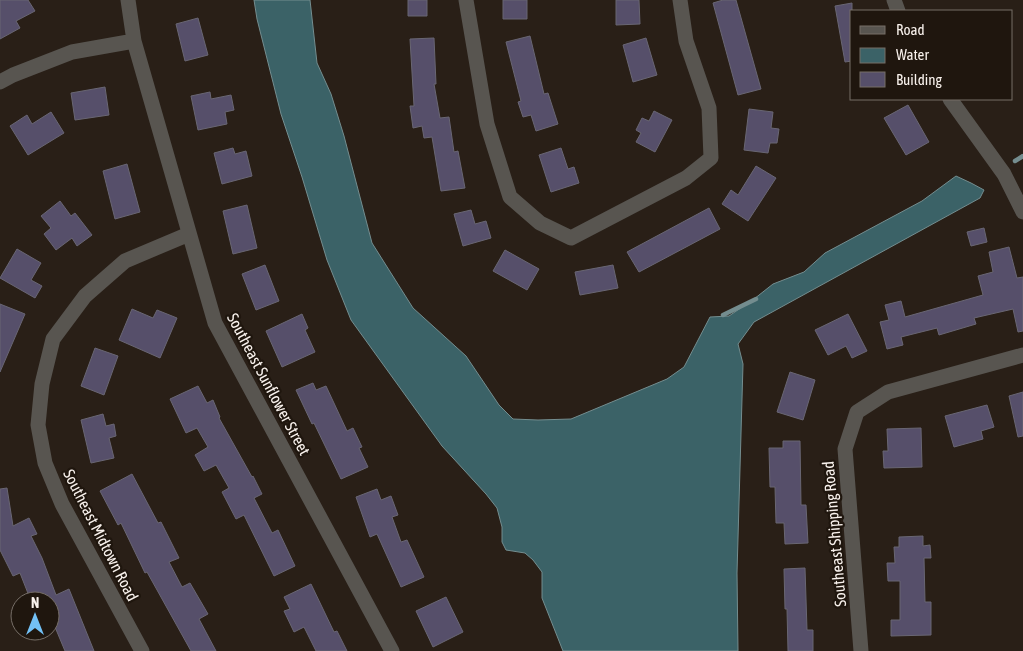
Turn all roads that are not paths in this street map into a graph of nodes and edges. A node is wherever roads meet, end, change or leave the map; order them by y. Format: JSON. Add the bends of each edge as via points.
{"nodes":[{"id":1,"x":128,"y":0,"type":"edge"},
{"id":2,"x":466,"y":0,"type":"edge"},
{"id":3,"x":680,"y":0,"type":"edge"},
{"id":4,"x":134,"y":41,"type":"junction"},
{"id":5,"x":0,"y":82,"type":"edge"},
{"id":6,"x":951,"y":100,"type":"edge"},
{"id":7,"x":1023,"y":212,"type":"edge"},
{"id":8,"x":189,"y":234,"type":"junction"},
{"id":9,"x":1023,"y":355,"type":"edge"},
{"id":10,"x":142,"y":651,"type":"edge"},
{"id":11,"x":392,"y":651,"type":"edge"},
{"id":12,"x":861,"y":651,"type":"edge"}],
"edges":[{"from":1,"to":4,"type":"street","name":"Southeast Sunflower Street"},
{"from":2,"to":3,"type":"street","via":[[486,124],[510,197],[540,223],[571,238],[686,178],[711,158],[709,108],[686,41]]},
{"from":4,"to":5,"type":"street","via":[[72,52]]},
{"from":4,"to":8,"type":"street","name":"Southeast Sunflower Street"},
{"from":6,"to":7,"type":"street","via":[[1004,174]]},
{"from":8,"to":10,"type":"street","name":"Southeast Midtown Road","via":[[125,261],[84,296],[53,339],[42,384],[38,426],[45,463],[62,504]]},
{"from":8,"to":11,"type":"street","name":"Southeast Sunflower Street","via":[[215,322]]},
{"from":9,"to":12,"type":"street","name":"Southeast Shipping Road","via":[[888,392],[857,412],[845,449]]}]}
